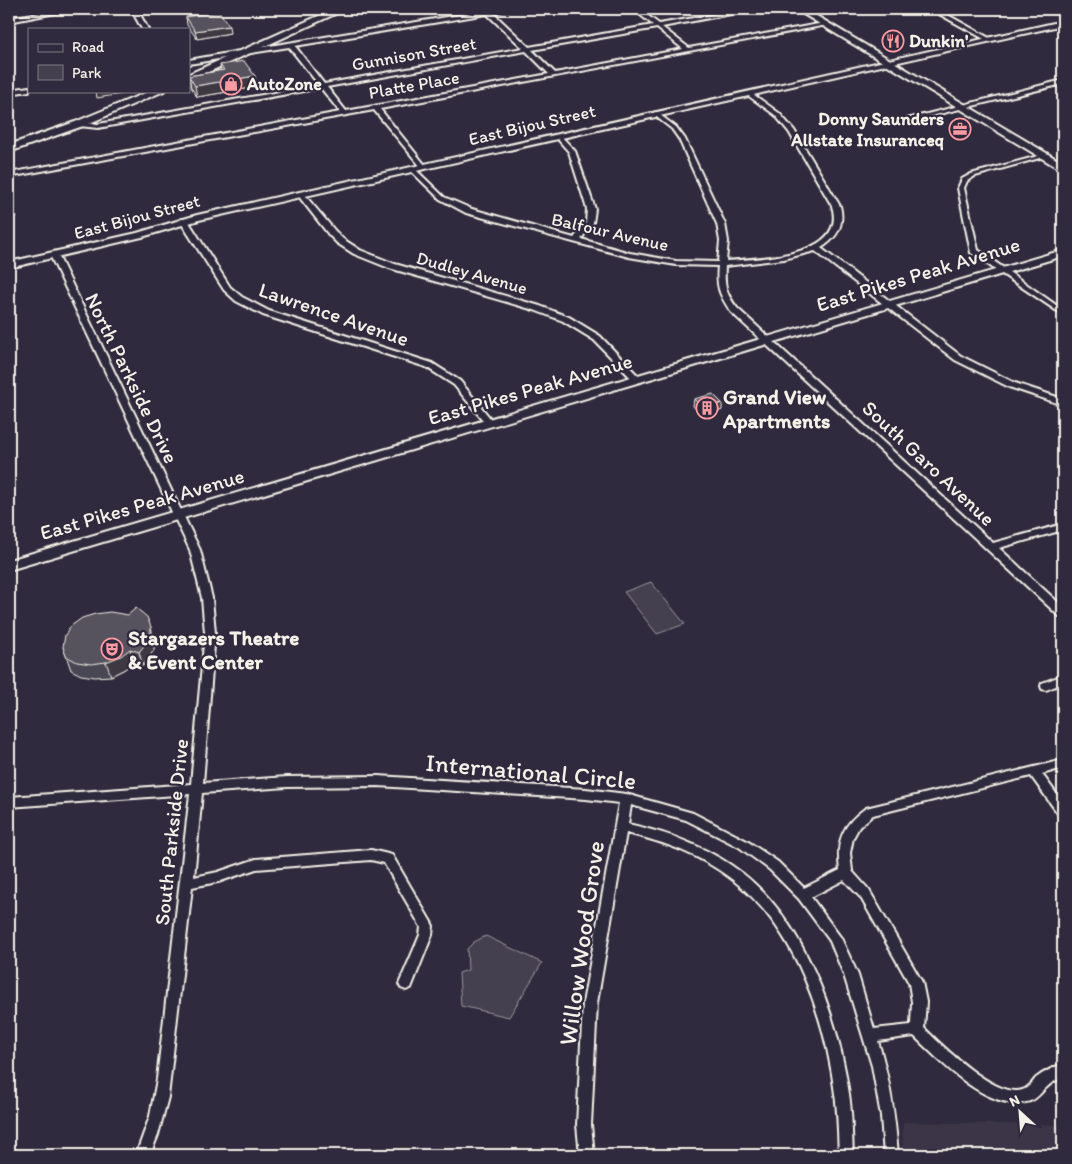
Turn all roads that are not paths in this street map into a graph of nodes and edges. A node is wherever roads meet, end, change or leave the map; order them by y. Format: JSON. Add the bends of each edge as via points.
{"nodes":[{"id":1,"x":73,"y":9,"type":"edge"},
{"id":2,"x":134,"y":9,"type":"edge"},
{"id":3,"x":324,"y":9,"type":"edge"},
{"id":4,"x":341,"y":9,"type":"edge"},
{"id":5,"x":508,"y":9,"type":"edge"},
{"id":6,"x":636,"y":9,"type":"edge"},
{"id":7,"x":754,"y":9,"type":"edge"},
{"id":8,"x":799,"y":9,"type":"edge"},
{"id":9,"x":933,"y":9,"type":"edge"},
{"id":10,"x":486,"y":10,"type":"edge"},
{"id":11,"x":9,"y":20,"type":"edge"},
{"id":12,"x":1063,"y":22,"type":"edge"},
{"id":13,"x":657,"y":25,"type":"junction"},
{"id":14,"x":824,"y":25,"type":"junction"},
{"id":15,"x":144,"y":28,"type":"edge"},
{"id":16,"x":988,"y":39,"type":"junction"},
{"id":17,"x":291,"y":45,"type":"junction"},
{"id":18,"x":527,"y":49,"type":"junction"},
{"id":19,"x":688,"y":50,"type":"junction"},
{"id":20,"x":245,"y":52,"type":"junction"},
{"id":21,"x":221,"y":57,"type":"junction"},
{"id":22,"x":887,"y":62,"type":"junction"},
{"id":23,"x":190,"y":69,"type":"edge"},
{"id":24,"x":554,"y":75,"type":"junction"},
{"id":25,"x":1063,"y":82,"type":"edge"},
{"id":26,"x":322,"y":85,"type":"junction"},
{"id":27,"x":28,"y":89,"type":"edge"},
{"id":28,"x":9,"y":92,"type":"edge"},
{"id":29,"x":141,"y":92,"type":"edge"},
{"id":30,"x":157,"y":92,"type":"edge"},
{"id":31,"x":748,"y":93,"type":"junction"},
{"id":32,"x":961,"y":106,"type":"junction"},
{"id":33,"x":375,"y":107,"type":"junction"},
{"id":34,"x":100,"y":109,"type":"junction"},
{"id":35,"x":344,"y":113,"type":"junction"},
{"id":36,"x":656,"y":114,"type":"junction"},
{"id":37,"x":902,"y":121,"type":"dead end"},
{"id":38,"x":78,"y":124,"type":"junction"},
{"id":39,"x":558,"y":136,"type":"junction"},
{"id":40,"x":11,"y":146,"type":"edge"},
{"id":41,"x":1044,"y":156,"type":"junction"},
{"id":42,"x":423,"y":166,"type":"junction"},
{"id":43,"x":1063,"y":168,"type":"edge"},
{"id":44,"x":412,"y":169,"type":"junction"},
{"id":45,"x":9,"y":175,"type":"edge"},
{"id":46,"x":302,"y":194,"type":"junction"},
{"id":47,"x":184,"y":221,"type":"junction"},
{"id":48,"x":575,"y":241,"type":"junction"},
{"id":49,"x":816,"y":248,"type":"junction"},
{"id":50,"x":1063,"y":252,"type":"edge"},
{"id":51,"x":54,"y":255,"type":"junction"},
{"id":52,"x":722,"y":264,"type":"junction"},
{"id":53,"x":9,"y":266,"type":"edge"},
{"id":54,"x":1000,"y":271,"type":"junction"},
{"id":55,"x":888,"y":305,"type":"junction"},
{"id":56,"x":1063,"y":314,"type":"edge"},
{"id":57,"x":768,"y":341,"type":"junction"},
{"id":58,"x":638,"y":380,"type":"junction"},
{"id":59,"x":1063,"y":402,"type":"edge"},
{"id":60,"x":490,"y":423,"type":"junction"},
{"id":61,"x":178,"y":515,"type":"junction"},
{"id":62,"x":1063,"y":527,"type":"edge"},
{"id":63,"x":992,"y":547,"type":"junction"},
{"id":64,"x":9,"y":565,"type":"edge"},
{"id":65,"x":1063,"y":613,"type":"edge"},
{"id":66,"x":1063,"y":679,"type":"edge"},
{"id":67,"x":1046,"y":686,"type":"dead end"},
{"id":68,"x":1063,"y":764,"type":"edge"},
{"id":69,"x":1034,"y":771,"type":"junction"},
{"id":70,"x":196,"y":789,"type":"junction"},
{"id":71,"x":626,"y":799,"type":"junction"},
{"id":72,"x":9,"y":802,"type":"edge"},
{"id":73,"x":1063,"y":812,"type":"edge"},
{"id":74,"x":621,"y":827,"type":"junction"},
{"id":75,"x":846,"y":873,"type":"junction"},
{"id":76,"x":187,"y":883,"type":"junction"},
{"id":77,"x":803,"y":894,"type":"junction"},
{"id":78,"x":406,"y":984,"type":"dead end"},
{"id":79,"x":917,"y":1030,"type":"junction"},
{"id":80,"x":870,"y":1036,"type":"junction"},
{"id":81,"x":1063,"y":1070,"type":"edge"},
{"id":82,"x":143,"y":1155,"type":"edge"},
{"id":83,"x":587,"y":1155,"type":"edge"},
{"id":84,"x":846,"y":1155,"type":"edge"},
{"id":85,"x":891,"y":1155,"type":"edge"}],
"edges":[{"from":1,"to":11,"type":"street"},
{"from":2,"to":15,"type":"street"},
{"from":3,"to":21,"type":"main road"},
{"from":4,"to":20,"type":"main road"},
{"from":5,"to":10,"type":"street"},
{"from":6,"to":13,"type":"street"},
{"from":7,"to":13,"type":"street","name":"Gunnison Street"},
{"from":8,"to":14,"type":"main road"},
{"from":9,"to":16,"type":"street"},
{"from":10,"to":17,"type":"street"},
{"from":10,"to":18,"type":"street"},
{"from":12,"to":16,"type":"street","name":"East Bijou Street"},
{"from":13,"to":18,"type":"street","name":"Gunnison Street"},
{"from":13,"to":19,"type":"street"},
{"from":14,"to":19,"type":"street","name":"Platte Place"},
{"from":14,"to":22,"type":"main road"},
{"from":16,"to":22,"type":"street","name":"East Bijou Street"},
{"from":17,"to":20,"type":"street"},
{"from":17,"to":26,"type":"street"},
{"from":18,"to":24,"type":"street"},
{"from":18,"to":26,"type":"street","name":"Gunnison Street"},
{"from":19,"to":24,"type":"street","name":"Platte Place"},
{"from":20,"to":21,"type":"street"},
{"from":20,"to":23,"type":"main road"},
{"from":21,"to":23,"type":"main road"},
{"from":22,"to":31,"type":"street","name":"East Bijou Street"},
{"from":22,"to":32,"type":"main road"},
{"from":24,"to":33,"type":"street","name":"Platte Place"},
{"from":25,"to":32,"type":"street"},
{"from":26,"to":35,"type":"street"},
{"from":26,"to":38,"type":"street","name":"Gunnison Street","via":[[98,126]]},
{"from":27,"to":28,"type":"street"},
{"from":29,"to":34,"type":"main road"},
{"from":30,"to":38,"type":"main road"},
{"from":31,"to":36,"type":"street","name":"East Bijou Street"},
{"from":31,"to":49,"type":"street","via":[[777,114],[792,131],[836,206],[840,217],[838,226],[831,237]]},
{"from":32,"to":37,"type":"street"},
{"from":32,"to":41,"type":"main road"},
{"from":33,"to":35,"type":"street","name":"Platte Place"},
{"from":33,"to":42,"type":"street"},
{"from":34,"to":38,"type":"main road"},
{"from":34,"to":40,"type":"main road"},
{"from":35,"to":45,"type":"street","name":"Platte Place"},
{"from":36,"to":39,"type":"street","name":"East Bijou Street"},
{"from":36,"to":52,"type":"street","name":"South Garo Avenue","via":[[682,138],[721,224],[724,241]]},
{"from":38,"to":40,"type":"main road"},
{"from":39,"to":42,"type":"street","name":"East Bijou Street"},
{"from":39,"to":48,"type":"street","via":[[572,151],[591,208],[588,226]]},
{"from":41,"to":43,"type":"main road"},
{"from":41,"to":54,"type":"street","via":[[968,177],[961,184],[974,251]]},
{"from":42,"to":44,"type":"street","name":"East Bijou Street"},
{"from":44,"to":46,"type":"street","name":"East Bijou Street"},
{"from":44,"to":48,"type":"street","name":"Balfour Avenue","via":[[436,193],[458,207]]},
{"from":46,"to":47,"type":"street","name":"East Bijou Street"},
{"from":46,"to":58,"type":"street","name":"Dudley Avenue","via":[[332,233],[358,252],[392,266],[552,313],[597,338]]},
{"from":47,"to":51,"type":"street","name":"East Bijou Street"},
{"from":47,"to":60,"type":"street","name":"Lawrence Avenue","via":[[228,288],[239,299],[266,313],[429,365],[457,383]]},
{"from":48,"to":52,"type":"street","name":"Balfour Avenue","via":[[659,261]]},
{"from":49,"to":52,"type":"street","name":"Balfour Avenue","via":[[789,257]]},
{"from":49,"to":55,"type":"street"},
{"from":50,"to":54,"type":"main road","name":"East Pikes Peak Avenue"},
{"from":51,"to":53,"type":"street","name":"East Bijou Street"},
{"from":51,"to":61,"type":"street","name":"North Parkside Drive"},
{"from":52,"to":57,"type":"street","name":"South Garo Avenue","via":[[720,282],[724,296],[734,310]]},
{"from":54,"to":55,"type":"main road","name":"East Pikes Peak Avenue"},
{"from":54,"to":56,"type":"street"},
{"from":55,"to":57,"type":"main road","name":"East Pikes Peak Avenue"},
{"from":55,"to":59,"type":"street","via":[[970,365],[1012,385]]},
{"from":57,"to":58,"type":"main road","name":"East Pikes Peak Avenue"},
{"from":57,"to":63,"type":"street","name":"South Garo Avenue"},
{"from":58,"to":60,"type":"main road","name":"East Pikes Peak Avenue"},
{"from":60,"to":61,"type":"main road","name":"East Pikes Peak Avenue"},
{"from":61,"to":64,"type":"main road","name":"East Pikes Peak Avenue"},
{"from":61,"to":70,"type":"street","name":"South Parkside Drive","via":[[200,563],[211,617]]},
{"from":62,"to":63,"type":"street"},
{"from":63,"to":65,"type":"street","name":"South Garo Avenue"},
{"from":66,"to":67,"type":"street"},
{"from":68,"to":69,"type":"street"},
{"from":69,"to":73,"type":"street"},
{"from":69,"to":75,"type":"street","via":[[870,811],[848,832],[844,846]]},
{"from":70,"to":71,"type":"street","name":"International Circle","via":[[287,782],[370,781],[506,788]]},
{"from":70,"to":72,"type":"street","name":"International Circle"},
{"from":70,"to":76,"type":"street","name":"South Parkside Drive"},
{"from":71,"to":74,"type":"street","name":"Willow Wood Grove"},
{"from":71,"to":77,"type":"street","name":"International Circle","via":[[689,816],[723,833],[774,866]]},
{"from":74,"to":83,"type":"street","name":"Willow Wood Grove","via":[[590,1003],[584,1125]]},
{"from":74,"to":84,"type":"street","name":"Willow Wood Grove","via":[[675,841],[713,860],[744,883],[773,912],[798,954],[817,997],[841,1088]]},
{"from":75,"to":77,"type":"street"},
{"from":75,"to":79,"type":"street","via":[[865,894],[915,982],[919,1002]]},
{"from":76,"to":78,"type":"street","via":[[256,864],[371,854],[388,858],[426,926],[426,935]]},
{"from":76,"to":82,"type":"street","name":"South Parkside Drive","via":[[164,1085],[157,1120]]},
{"from":77,"to":80,"type":"street","name":"International Circle","via":[[843,954]]},
{"from":79,"to":80,"type":"street"},
{"from":79,"to":81,"type":"street","via":[[969,1076],[1000,1094],[1016,1098],[1029,1094],[1051,1075]]},
{"from":80,"to":85,"type":"street","name":"International Circle","via":[[888,1116]]}]}
